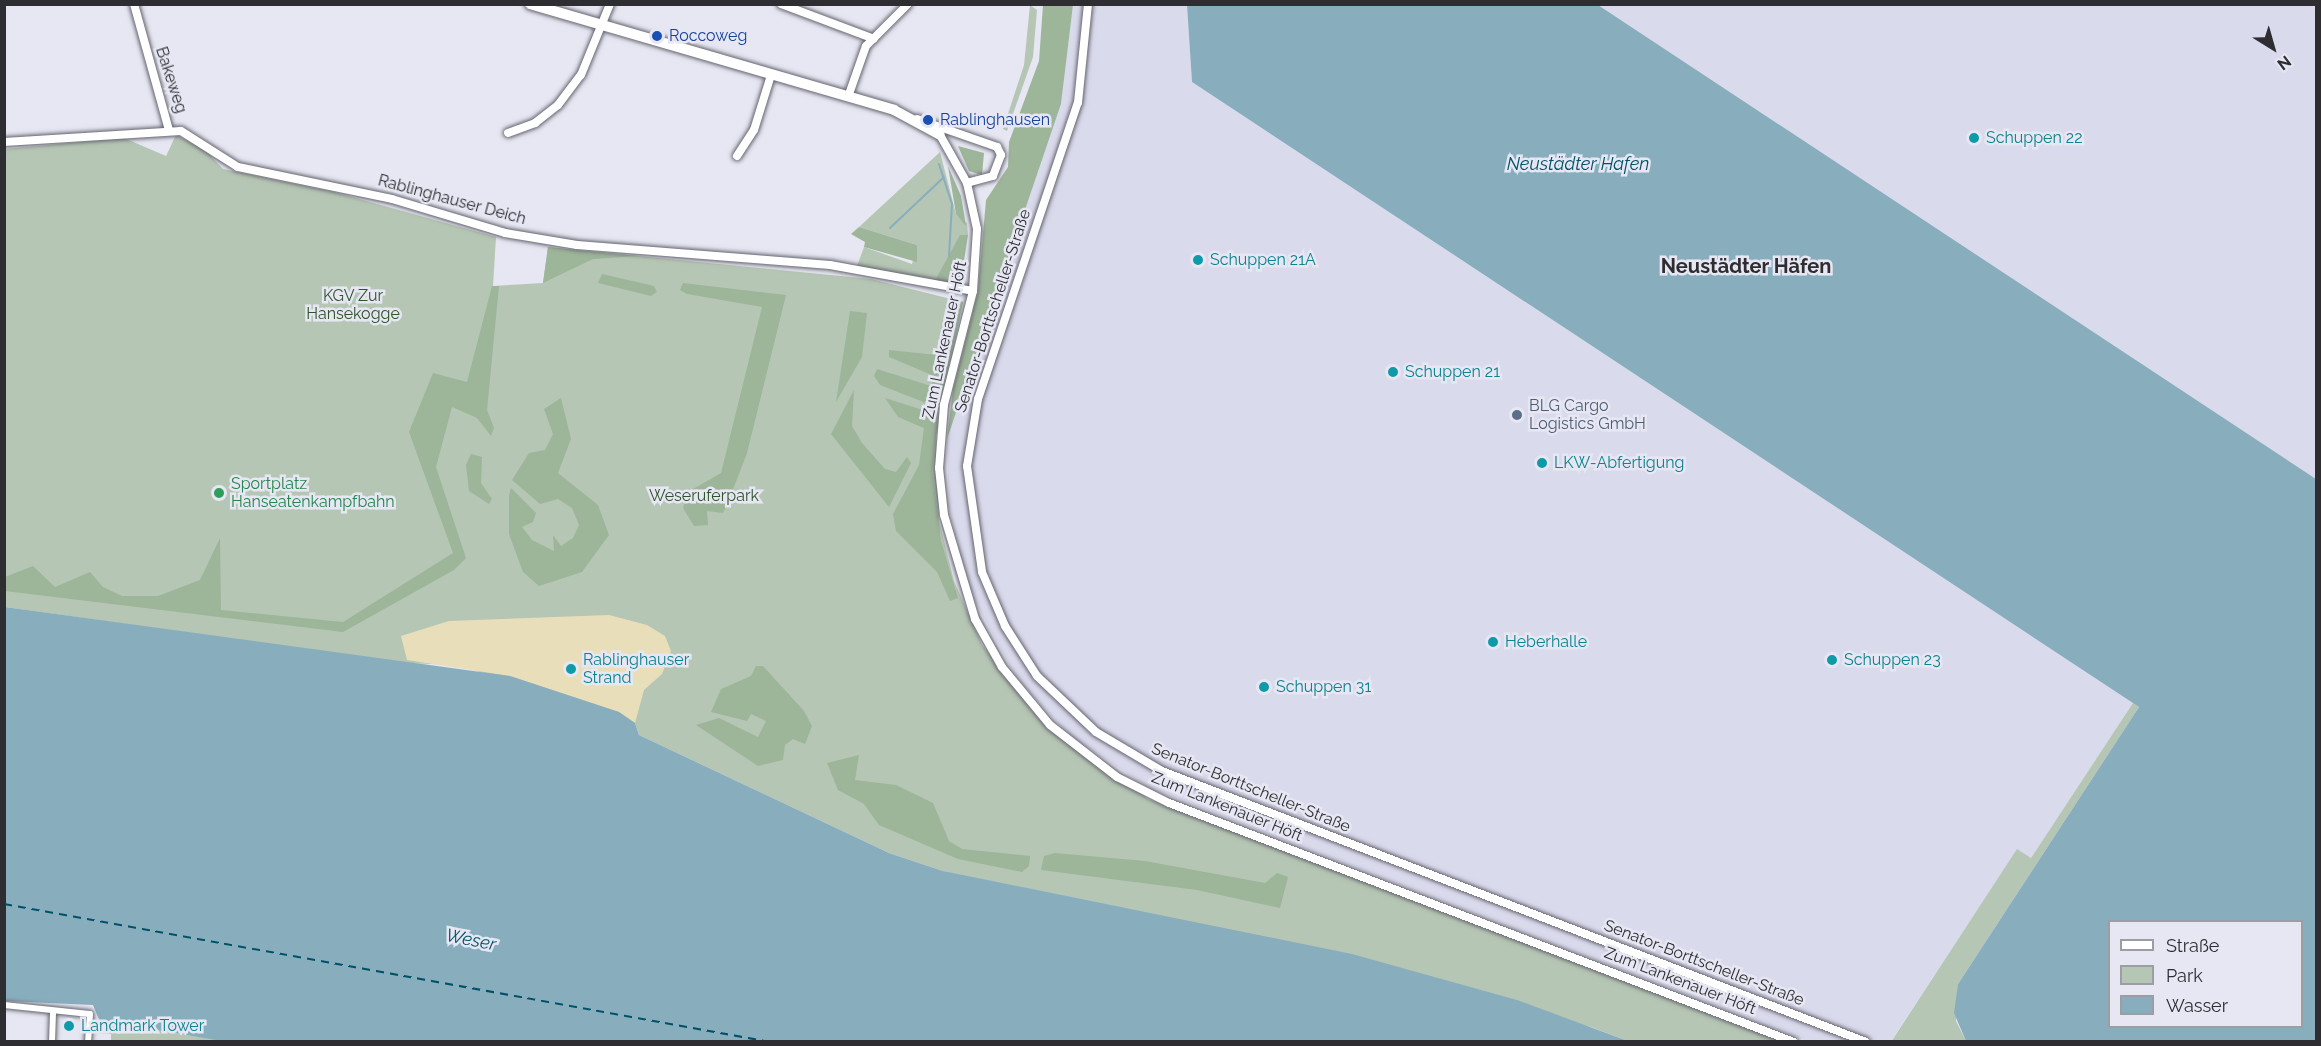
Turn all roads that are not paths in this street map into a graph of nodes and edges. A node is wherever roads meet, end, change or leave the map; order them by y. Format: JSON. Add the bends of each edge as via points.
{"nodes":[{"id":1,"x":134,"y":4,"type":"edge"},
{"id":2,"x":530,"y":4,"type":"edge"},
{"id":3,"x":610,"y":4,"type":"edge"},
{"id":4,"x":781,"y":4,"type":"edge"},
{"id":5,"x":908,"y":4,"type":"edge"},
{"id":6,"x":1088,"y":4,"type":"edge"},
{"id":7,"x":599,"y":25,"type":"junction"},
{"id":8,"x":874,"y":39,"type":"junction"},
{"id":9,"x":771,"y":75,"type":"junction"},
{"id":10,"x":848,"y":97,"type":"junction"},
{"id":11,"x":917,"y":119,"type":"junction"},
{"id":12,"x":169,"y":130,"type":"junction"},
{"id":13,"x":508,"y":133,"type":"dead end"},
{"id":14,"x":940,"y":135,"type":"joint"},
{"id":15,"x":4,"y":142,"type":"edge"},
{"id":16,"x":737,"y":156,"type":"dead end"},
{"id":17,"x":968,"y":183,"type":"junction"},
{"id":18,"x":973,"y":291,"type":"junction"},
{"id":19,"x":4,"y":1005,"type":"edge"},
{"id":20,"x":53,"y":1011,"type":"junction"},
{"id":21,"x":52,"y":1041,"type":"edge"},
{"id":22,"x":88,"y":1041,"type":"edge"},
{"id":23,"x":1794,"y":1041,"type":"edge"},
{"id":24,"x":1866,"y":1041,"type":"edge"}],
"edges":[{"from":1,"to":12,"type":"street","name":"Bakeweg"},
{"from":2,"to":7,"type":"street"},
{"from":3,"to":7,"type":"street"},
{"from":4,"to":8,"type":"street"},
{"from":5,"to":8,"type":"street"},
{"from":6,"to":24,"type":"street","name":"Senator-Borttscheller-Straße","via":[[1078,102],[978,399],[967,466],[982,572],[1005,626],[1037,676],[1096,732],[1162,771]]},
{"from":7,"to":9,"type":"street"},
{"from":7,"to":13,"type":"street","via":[[581,75],[560,108]]},
{"from":8,"to":10,"type":"street"},
{"from":9,"to":10,"type":"street"},
{"from":9,"to":16,"type":"street","via":[[753,130]]},
{"from":10,"to":11,"type":"street"},
{"from":11,"to":14,"type":"street"},
{"from":11,"to":17,"type":"street","via":[[997,147],[1001,155],[993,176]]},
{"from":12,"to":15,"type":"street","name":"Rablinghauser Deich"},
{"from":12,"to":18,"type":"street","name":"Rablinghauser Deich","via":[[187,133],[238,167],[392,199],[505,233],[577,245],[830,265]]},
{"from":14,"to":17,"type":"street","name":"Zum Lankenauer Höft"},
{"from":17,"to":18,"type":"street","name":"Zum Lankenauer Höft","via":[[977,229]]},
{"from":18,"to":23,"type":"street","name":"Zum Lankenauer Höft","via":[[944,405],[939,468],[944,515],[975,620],[1002,667],[1050,725],[1117,777],[1169,803]]},
{"from":19,"to":20,"type":"street"},
{"from":20,"to":21,"type":"street"},
{"from":20,"to":22,"type":"street","via":[[90,1014]]}]}
